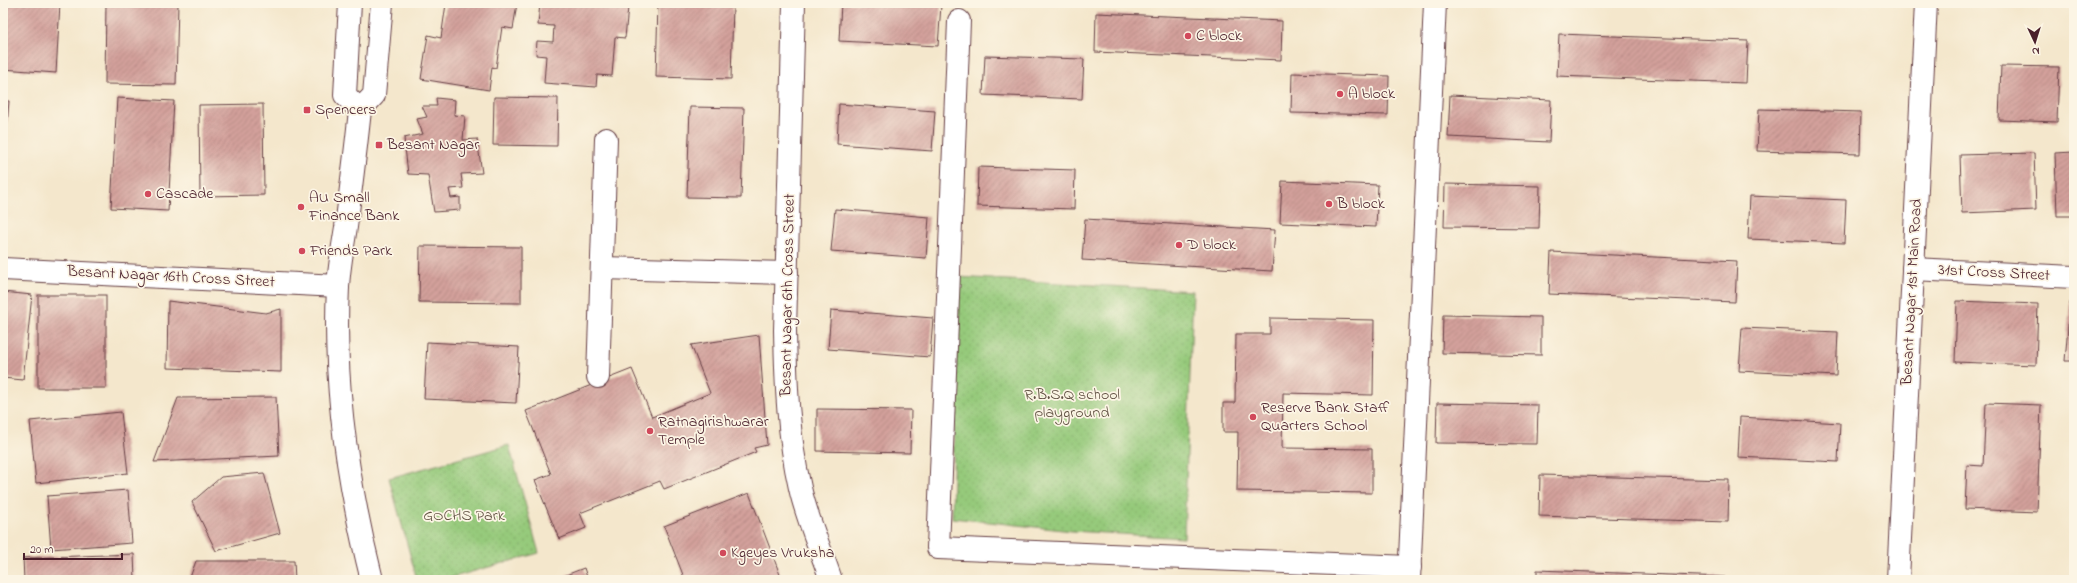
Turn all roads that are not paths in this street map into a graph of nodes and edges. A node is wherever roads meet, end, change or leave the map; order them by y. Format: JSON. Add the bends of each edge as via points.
{"nodes":[{"id":1,"x":350,"y":3,"type":"edge"},
{"id":2,"x":382,"y":3,"type":"edge"},
{"id":3,"x":794,"y":3,"type":"edge"},
{"id":4,"x":1435,"y":3,"type":"edge"},
{"id":5,"x":1926,"y":3,"type":"edge"},
{"id":6,"x":960,"y":22,"type":"dead end"},
{"id":7,"x":360,"y":110,"type":"junction"},
{"id":8,"x":606,"y":139,"type":"dead end"},
{"id":9,"x":602,"y":268,"type":"junction"},
{"id":10,"x":3,"y":269,"type":"edge"},
{"id":11,"x":1913,"y":269,"type":"junction"},
{"id":12,"x":787,"y":273,"type":"junction"},
{"id":13,"x":2074,"y":277,"type":"edge"},
{"id":14,"x":338,"y":286,"type":"junction"},
{"id":15,"x":598,"y":377,"type":"dead end"},
{"id":16,"x":1410,"y":573,"type":"edge"},
{"id":17,"x":372,"y":580,"type":"edge"},
{"id":18,"x":831,"y":580,"type":"edge"},
{"id":19,"x":1898,"y":580,"type":"edge"}],
"edges":[{"from":1,"to":7,"type":"street","via":[[345,95]]},
{"from":2,"to":7,"type":"street","via":[[374,96]]},
{"from":3,"to":12,"type":"street","name":"Besant Nagar 6th Cross Street"},
{"from":4,"to":16,"type":"street"},
{"from":5,"to":11,"type":"street","name":"Besant Nagar 1st Main Road"},
{"from":6,"to":16,"type":"street","via":[[938,548]]},
{"from":7,"to":14,"type":"street"},
{"from":8,"to":9,"type":"street"},
{"from":9,"to":12,"type":"street"},
{"from":9,"to":15,"type":"street"},
{"from":10,"to":14,"type":"street","name":"Besant Nagar 16th Cross Street"},
{"from":11,"to":13,"type":"street","name":"31st Cross Street"},
{"from":11,"to":19,"type":"street","name":"Besant Nagar 1st Main Road"},
{"from":12,"to":18,"type":"street","name":"Besant Nagar 6th Cross Street","via":[[786,381],[789,429],[800,489]]},
{"from":14,"to":17,"type":"street","via":[[337,345],[341,399],[358,526]]}]}
